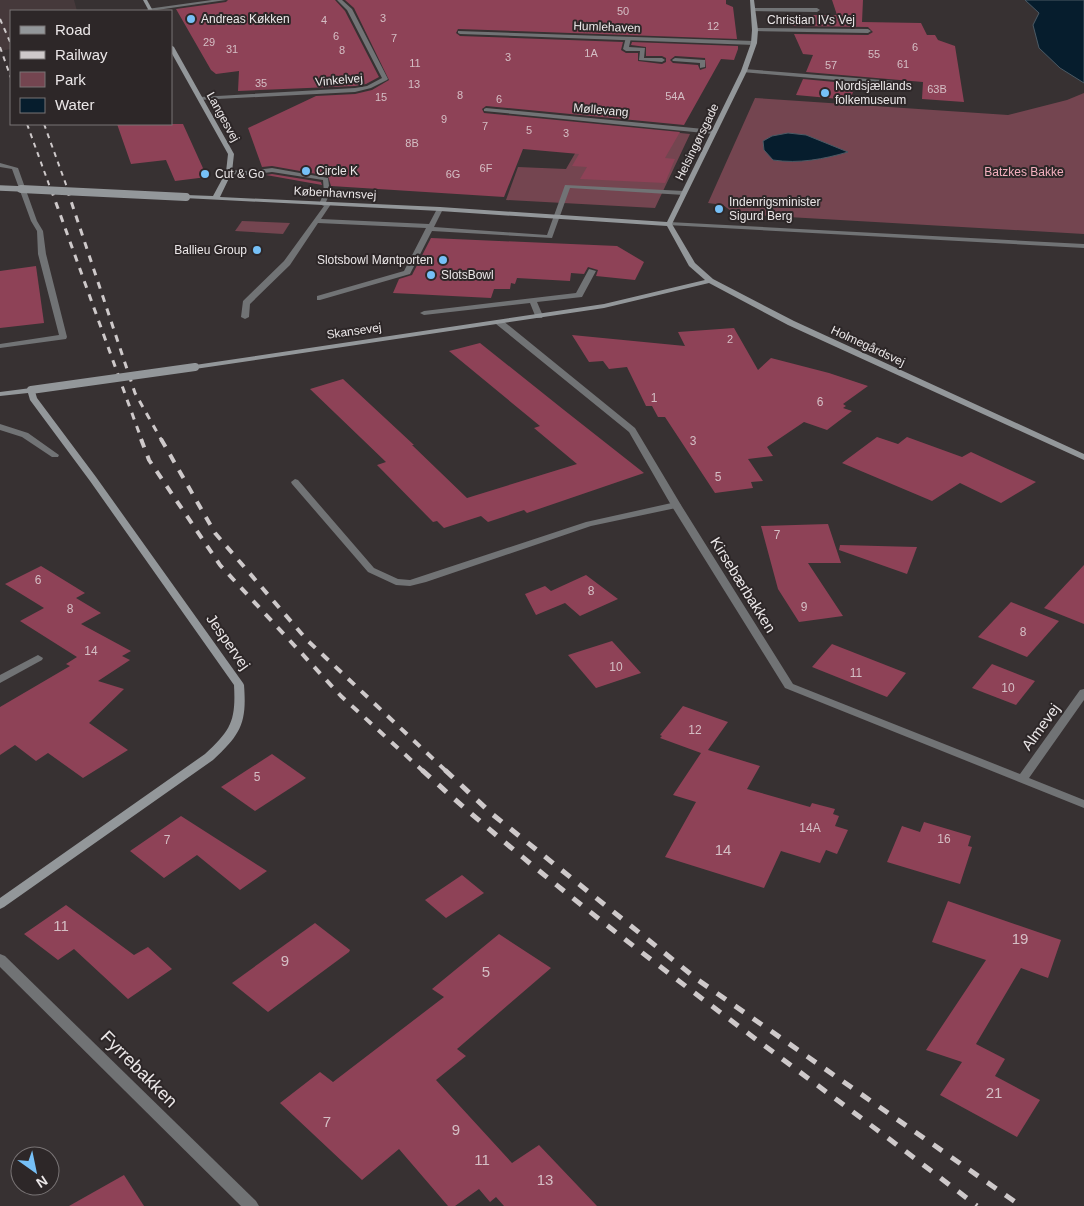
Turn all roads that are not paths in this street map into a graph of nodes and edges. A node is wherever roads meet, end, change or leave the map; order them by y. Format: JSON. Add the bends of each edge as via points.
{"nodes":[{"id":1,"x":145,"y":0,"type":"edge"},
{"id":2,"x":224,"y":0,"type":"edge"},
{"id":3,"x":339,"y":0,"type":"edge"},
{"id":4,"x":752,"y":0,"type":"edge"},
{"id":5,"x":150,"y":10,"type":"edge"},
{"id":6,"x":753,"y":10,"type":"junction"},
{"id":7,"x":817,"y":10,"type":"dead end"},
{"id":8,"x":755,"y":30,"type":"junction"},
{"id":9,"x":868,"y":31,"type":"dead end"},
{"id":10,"x":460,"y":32,"type":"dead end"},
{"id":11,"x":628,"y":38,"type":"junction"},
{"id":12,"x":754,"y":43,"type":"junction"},
{"id":13,"x":172,"y":50,"type":"edge"},
{"id":14,"x":662,"y":60,"type":"dead end"},
{"id":15,"x":675,"y":60,"type":"dead end"},
{"id":16,"x":702,"y":67,"type":"dead end"},
{"id":17,"x":744,"y":71,"type":"junction"},
{"id":18,"x":894,"y":83,"type":"dead end"},
{"id":19,"x":200,"y":99,"type":"junction"},
{"id":20,"x":486,"y":110,"type":"dead end"},
{"id":21,"x":714,"y":132,"type":"junction"},
{"id":22,"x":0,"y":165,"type":"edge"},
{"id":23,"x":230,"y":172,"type":"junction"},
{"id":24,"x":0,"y":188,"type":"edge"},
{"id":25,"x":684,"y":193,"type":"junction"},
{"id":26,"x":215,"y":199,"type":"junction"},
{"id":27,"x":325,"y":204,"type":"junction"},
{"id":28,"x":440,"y":209,"type":"junction"},
{"id":29,"x":556,"y":217,"type":"junction"},
{"id":30,"x":317,"y":221,"type":"junction"},
{"id":31,"x":669,"y":224,"type":"junction"},
{"id":32,"x":430,"y":228,"type":"junction"},
{"id":33,"x":1084,"y":246,"type":"edge"},
{"id":34,"x":592,"y":271,"type":"dead end"},
{"id":35,"x":710,"y":281,"type":"junction"},
{"id":36,"x":320,"y":298,"type":"dead end"},
{"id":37,"x":532,"y":300,"type":"junction"},
{"id":38,"x":424,"y":313,"type":"dead end"},
{"id":39,"x":539,"y":316,"type":"junction"},
{"id":40,"x":244,"y":317,"type":"dead end"},
{"id":41,"x":499,"y":322,"type":"junction"},
{"id":42,"x":0,"y":346,"type":"edge"},
{"id":43,"x":31,"y":390,"type":"junction"},
{"id":44,"x":0,"y":394,"type":"edge"},
{"id":45,"x":0,"y":427,"type":"edge"},
{"id":46,"x":55,"y":455,"type":"dead end"},
{"id":47,"x":1084,"y":458,"type":"edge"},
{"id":48,"x":295,"y":482,"type":"dead end"},
{"id":49,"x":676,"y":505,"type":"junction"},
{"id":50,"x":38,"y":658,"type":"dead end"},
{"id":51,"x":0,"y":680,"type":"edge"},
{"id":52,"x":1084,"y":692,"type":"edge"},
{"id":53,"x":1022,"y":779,"type":"junction"},
{"id":54,"x":1084,"y":804,"type":"edge"},
{"id":55,"x":0,"y":904,"type":"edge"},
{"id":56,"x":0,"y":959,"type":"edge"},
{"id":57,"x":251,"y":1206,"type":"edge"}],
"edges":[{"from":1,"to":5,"type":"street"},
{"from":2,"to":5,"type":"street"},
{"from":3,"to":19,"type":"street","name":"Vinkelvej","via":[[349,9],[385,79],[379,84],[355,90]]},
{"from":4,"to":6,"type":"street","name":"Helsingørsgade"},
{"from":6,"to":7,"type":"street"},
{"from":6,"to":8,"type":"street","name":"Helsingørsgade"},
{"from":8,"to":9,"type":"street","name":"Christian IVs Vej"},
{"from":8,"to":12,"type":"street","name":"Helsingørsgade"},
{"from":10,"to":11,"type":"street","name":"Humlehaven"},
{"from":11,"to":12,"type":"street","name":"Humlehaven"},
{"from":11,"to":14,"type":"street","via":[[626,49],[643,50],[641,59]]},
{"from":12,"to":17,"type":"street","name":"Helsingørsgade"},
{"from":13,"to":19,"type":"street","name":"Langesvej"},
{"from":15,"to":16,"type":"street","via":[[703,61]]},
{"from":17,"to":18,"type":"street"},
{"from":17,"to":21,"type":"street","name":"Helsingørsgade"},
{"from":19,"to":23,"type":"street","name":"Langesvej","via":[[230,154]]},
{"from":20,"to":21,"type":"street","name":"Møllevang"},
{"from":21,"to":25,"type":"street","name":"Helsingørsgade"},
{"from":22,"to":42,"type":"street","via":[[15,168],[40,231],[42,254],[63,337]]},
{"from":23,"to":26,"type":"street"},
{"from":23,"to":27,"type":"street","via":[[272,170],[326,179]]},
{"from":24,"to":26,"type":"street","name":"Københavnsvej","bridge":true},
{"from":25,"to":29,"type":"street","via":[[567,186]]},
{"from":25,"to":31,"type":"street","name":"Helsingørsgade"},
{"from":26,"to":27,"type":"street","name":"Københavnsvej"},
{"from":27,"to":28,"type":"street","name":"Københavnsvej"},
{"from":27,"to":30,"type":"street"},
{"from":28,"to":29,"type":"street","name":"Københavnsvej"},
{"from":28,"to":32,"type":"street"},
{"from":29,"to":31,"type":"street","name":"Københavnsvej"},
{"from":29,"to":32,"type":"street","via":[[550,236]]},
{"from":30,"to":32,"type":"street"},
{"from":30,"to":40,"type":"street","via":[[286,263],[246,304]]},
{"from":31,"to":33,"type":"street"},
{"from":31,"to":35,"type":"street","name":"Holmegårdsvej","via":[[692,264]]},
{"from":32,"to":36,"type":"street","via":[[406,272]]},
{"from":34,"to":37,"type":"street","via":[[579,295]]},
{"from":35,"to":39,"type":"street","name":"Skansevej","via":[[604,306]]},
{"from":35,"to":47,"type":"street","name":"Holmegårdsvej","via":[[791,324]]},
{"from":37,"to":38,"type":"street"},
{"from":37,"to":39,"type":"street"},
{"from":39,"to":41,"type":"street","name":"Skansevej"},
{"from":41,"to":43,"type":"street","name":"Skansevej","bridge":true},
{"from":41,"to":49,"type":"street","name":"Kirsebærbakken","via":[[632,430]]},
{"from":43,"to":44,"type":"street","name":"Skansevej"},
{"from":43,"to":55,"type":"street","name":"Jespervej","via":[[33,398],[239,685],[241,710],[230,738],[209,757]]},
{"from":45,"to":46,"type":"street","via":[[24,435]]},
{"from":48,"to":49,"type":"street","via":[[371,570],[396,582],[410,583],[589,524]]},
{"from":49,"to":53,"type":"street","name":"Kirsebærbakken","via":[[789,686]]},
{"from":50,"to":51,"type":"street"},
{"from":52,"to":53,"type":"street","name":"Almevej"},
{"from":53,"to":54,"type":"street","name":"Kirsebærbakken"},
{"from":56,"to":57,"type":"street","name":"Fyrrebakken"}]}
